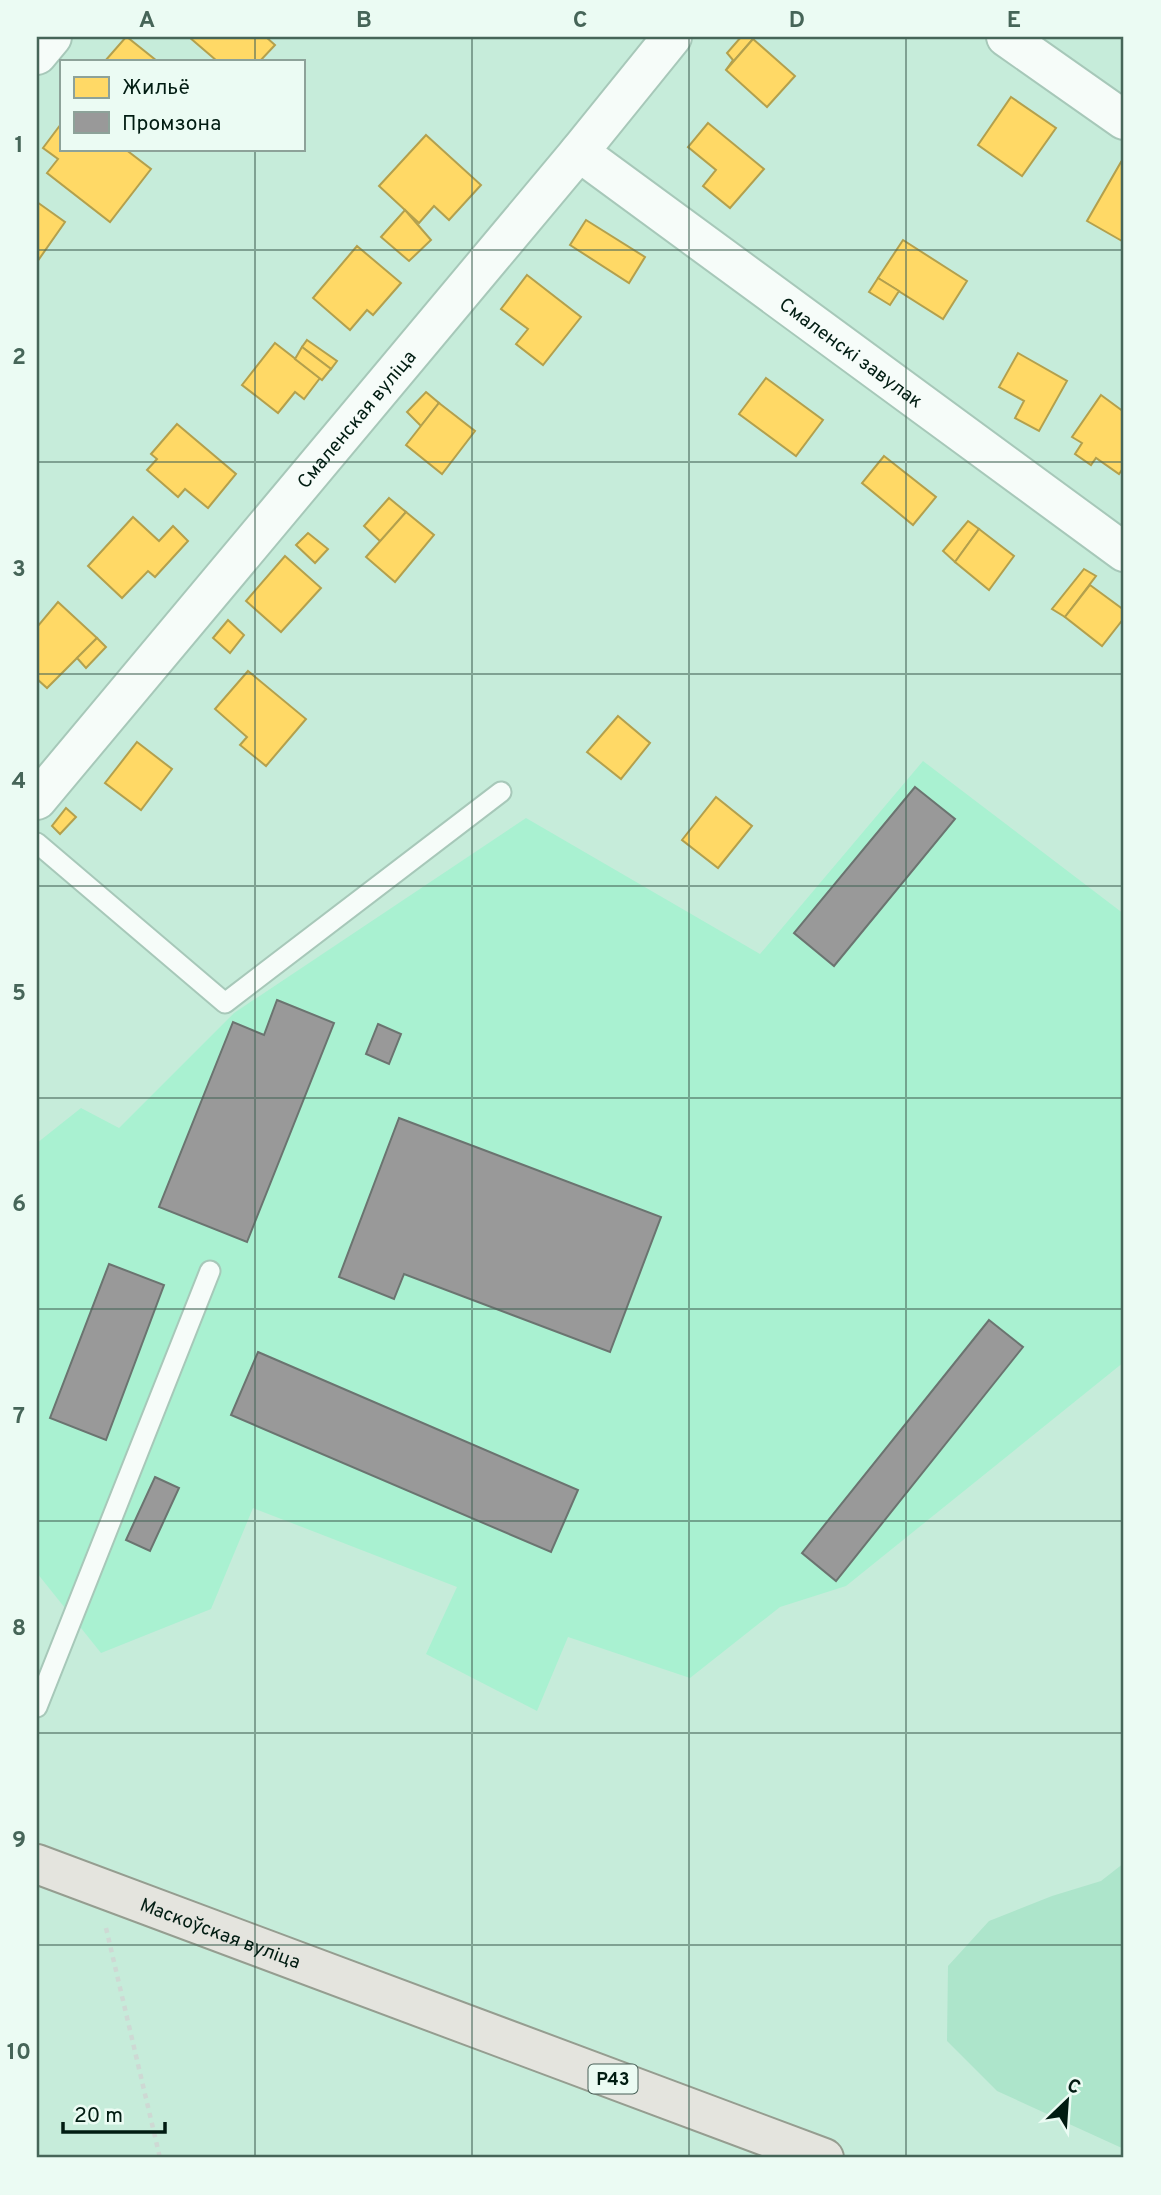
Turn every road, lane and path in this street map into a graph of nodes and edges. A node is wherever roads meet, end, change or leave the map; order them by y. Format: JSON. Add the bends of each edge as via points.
{"nodes":[{"id":1,"x":52,"y":37,"type":"edge"},
{"id":2,"x":672,"y":37,"type":"edge"},
{"id":3,"x":1006,"y":37,"type":"edge"},
{"id":4,"x":37,"y":55,"type":"edge"},
{"id":5,"x":1124,"y":120,"type":"edge"},
{"id":6,"x":579,"y":152,"type":"junction"},
{"id":7,"x":1124,"y":552,"type":"edge"},
{"id":8,"x":500,"y":792,"type":"dead end"},
{"id":9,"x":37,"y":800,"type":"edge"},
{"id":10,"x":37,"y":843,"type":"edge"},
{"id":11,"x":209,"y":1272,"type":"dead end"},
{"id":12,"x":37,"y":1707,"type":"edge"},
{"id":13,"x":37,"y":1864,"type":"edge"},
{"id":14,"x":96,"y":1886,"type":"junction"},
{"id":15,"x":160,"y":2158,"type":"edge"},
{"id":16,"x":824,"y":2158,"type":"edge"}],
"edges":[{"from":1,"to":4,"type":"street"},
{"from":2,"to":6,"type":"street","name":"Смаленская вуліца"},
{"from":3,"to":5,"type":"street"},
{"from":6,"to":7,"type":"street","name":"Смаленскі завулак"},
{"from":6,"to":9,"type":"street","name":"Смаленская вуліца"},
{"from":8,"to":10,"type":"lane","via":[[225,1003]]},
{"from":11,"to":12,"type":"lane"},
{"from":13,"to":14,"type":"main road","name":"Маскоўская вуліца","number":"Р43"},
{"from":14,"to":15,"type":"path"},
{"from":14,"to":16,"type":"main road","name":"Маскоўская вуліца","number":"Р43"}]}
